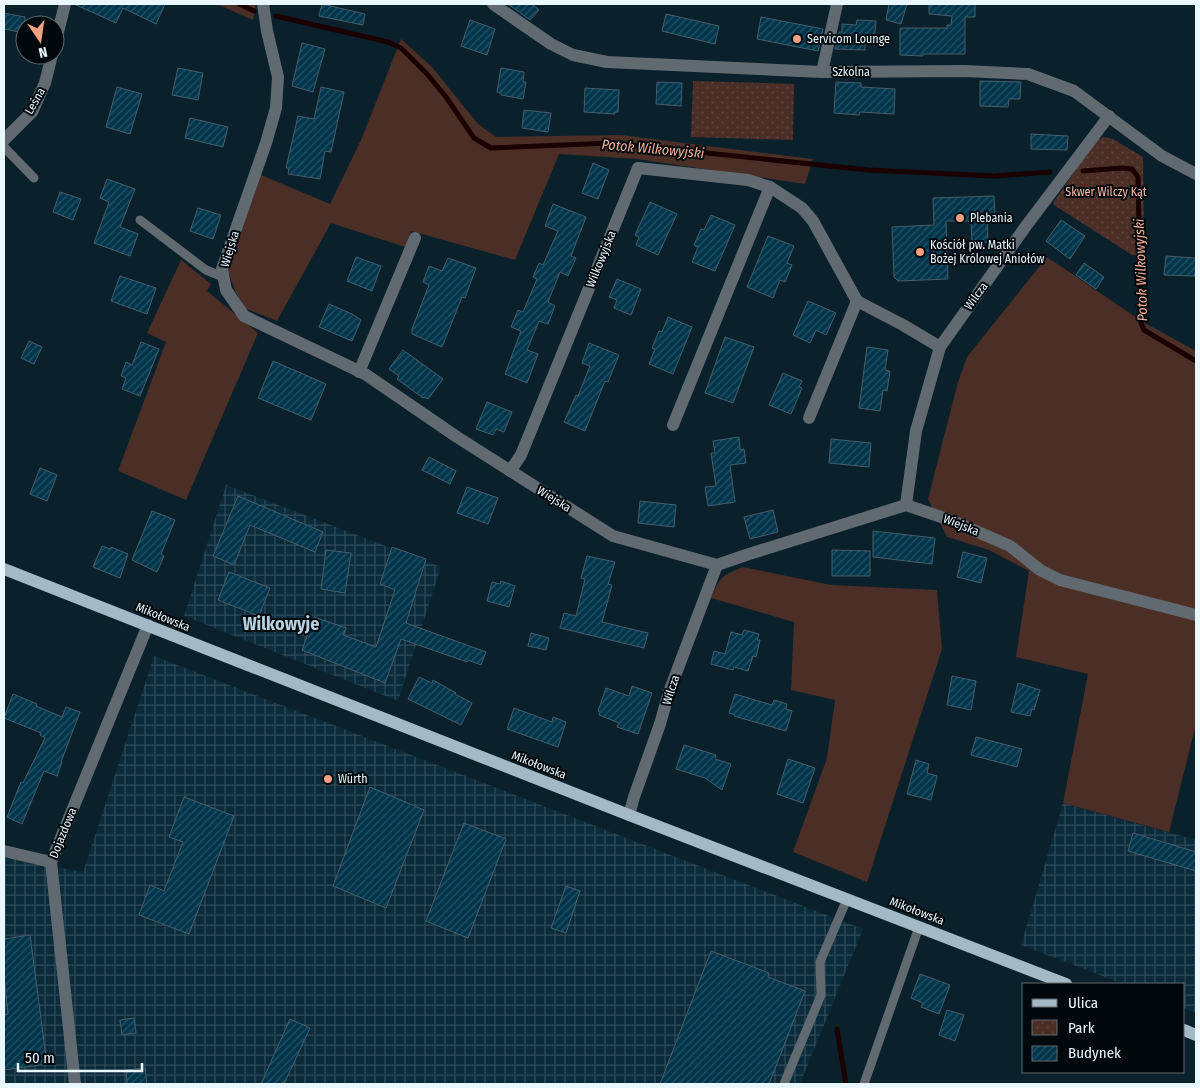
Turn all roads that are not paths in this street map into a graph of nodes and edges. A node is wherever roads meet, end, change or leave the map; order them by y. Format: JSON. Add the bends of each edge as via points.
{"nodes":[{"id":1,"x":264,"y":4,"type":"edge"},
{"id":2,"x":492,"y":4,"type":"edge"},
{"id":3,"x":837,"y":4,"type":"edge"},
{"id":4,"x":50,"y":65,"type":"edge"},
{"id":5,"x":822,"y":72,"type":"junction"},
{"id":6,"x":1109,"y":116,"type":"junction"},
{"id":7,"x":4,"y":140,"type":"edge"},
{"id":8,"x":4,"y":146,"type":"edge"},
{"id":9,"x":1196,"y":174,"type":"edge"},
{"id":10,"x":34,"y":178,"type":"dead end"},
{"id":11,"x":770,"y":187,"type":"junction"},
{"id":12,"x":140,"y":220,"type":"dead end"},
{"id":13,"x":415,"y":238,"type":"dead end"},
{"id":14,"x":223,"y":277,"type":"junction"},
{"id":15,"x":857,"y":302,"type":"junction"},
{"id":16,"x":940,"y":346,"type":"junction"},
{"id":17,"x":359,"y":372,"type":"junction"},
{"id":18,"x":809,"y":418,"type":"dead end"},
{"id":19,"x":673,"y":425,"type":"dead end"},
{"id":20,"x":510,"y":471,"type":"junction"},
{"id":21,"x":906,"y":505,"type":"junction"},
{"id":22,"x":717,"y":565,"type":"junction"},
{"id":23,"x":4,"y":569,"type":"edge"},
{"id":24,"x":1196,"y":615,"type":"edge"},
{"id":25,"x":148,"y":626,"type":"junction"},
{"id":26,"x":629,"y":815,"type":"junction"},
{"id":27,"x":4,"y":851,"type":"edge"},
{"id":28,"x":51,"y":862,"type":"junction"},
{"id":29,"x":847,"y":899,"type":"junction"},
{"id":30,"x":919,"y":927,"type":"junction"},
{"id":31,"x":1063,"y":983,"type":"edge"},
{"id":32,"x":75,"y":1084,"type":"edge"},
{"id":33,"x":784,"y":1084,"type":"edge"},
{"id":34,"x":864,"y":1084,"type":"edge"}],
"edges":[{"from":1,"to":14,"type":"street","name":"Wiejska","via":[[278,77],[276,108],[222,269]]},
{"from":2,"to":5,"type":"street","name":"Szkolna","via":[[551,44],[574,55],[607,62]]},
{"from":3,"to":5,"type":"street"},
{"from":4,"to":7,"type":"street","name":"Leśna","via":[[32,112]]},
{"from":5,"to":6,"type":"street","name":"Szkolna","via":[[1028,74],[1074,91]]},
{"from":6,"to":9,"type":"street","name":"Szkolna","via":[[1162,156]]},
{"from":6,"to":16,"type":"street","name":"Wilcza"},
{"from":8,"to":10,"type":"lane"},
{"from":11,"to":15,"type":"street","name":"Wilkowyjska","via":[[802,208],[813,221]]},
{"from":11,"to":19,"type":"street"},
{"from":11,"to":20,"type":"street","name":"Wilkowyjska","via":[[748,180],[638,168],[521,455]]},
{"from":12,"to":14,"type":"lane","via":[[206,270]]},
{"from":13,"to":17,"type":"street"},
{"from":14,"to":17,"type":"street","name":"Wiejska","via":[[226,290],[244,316]]},
{"from":15,"to":16,"type":"street"},
{"from":15,"to":18,"type":"street"},
{"from":16,"to":21,"type":"street","name":"Wilcza","via":[[916,431]]},
{"from":17,"to":20,"type":"street","name":"Wiejska"},
{"from":20,"to":22,"type":"street","name":"Wiejska","via":[[613,536]]},
{"from":21,"to":22,"type":"street"},
{"from":21,"to":24,"type":"street","name":"Wiejska","via":[[1010,546],[1040,570],[1060,580]]},
{"from":22,"to":26,"type":"street","name":"Wilcza","via":[[669,692]]},
{"from":23,"to":25,"type":"main road","name":"Mikołowska"},
{"from":25,"to":26,"type":"main road","name":"Mikołowska"},
{"from":25,"to":28,"type":"street","name":"Dojazdowa"},
{"from":26,"to":29,"type":"main road","name":"Mikołowska"},
{"from":27,"to":28,"type":"street"},
{"from":28,"to":32,"type":"street","name":"Dojazdowa"},
{"from":29,"to":30,"type":"main road","name":"Mikołowska"},
{"from":29,"to":33,"type":"lane","via":[[820,962],[821,995]]},
{"from":30,"to":31,"type":"main road","name":"Mikołowska"},
{"from":30,"to":34,"type":"lane"}]}
